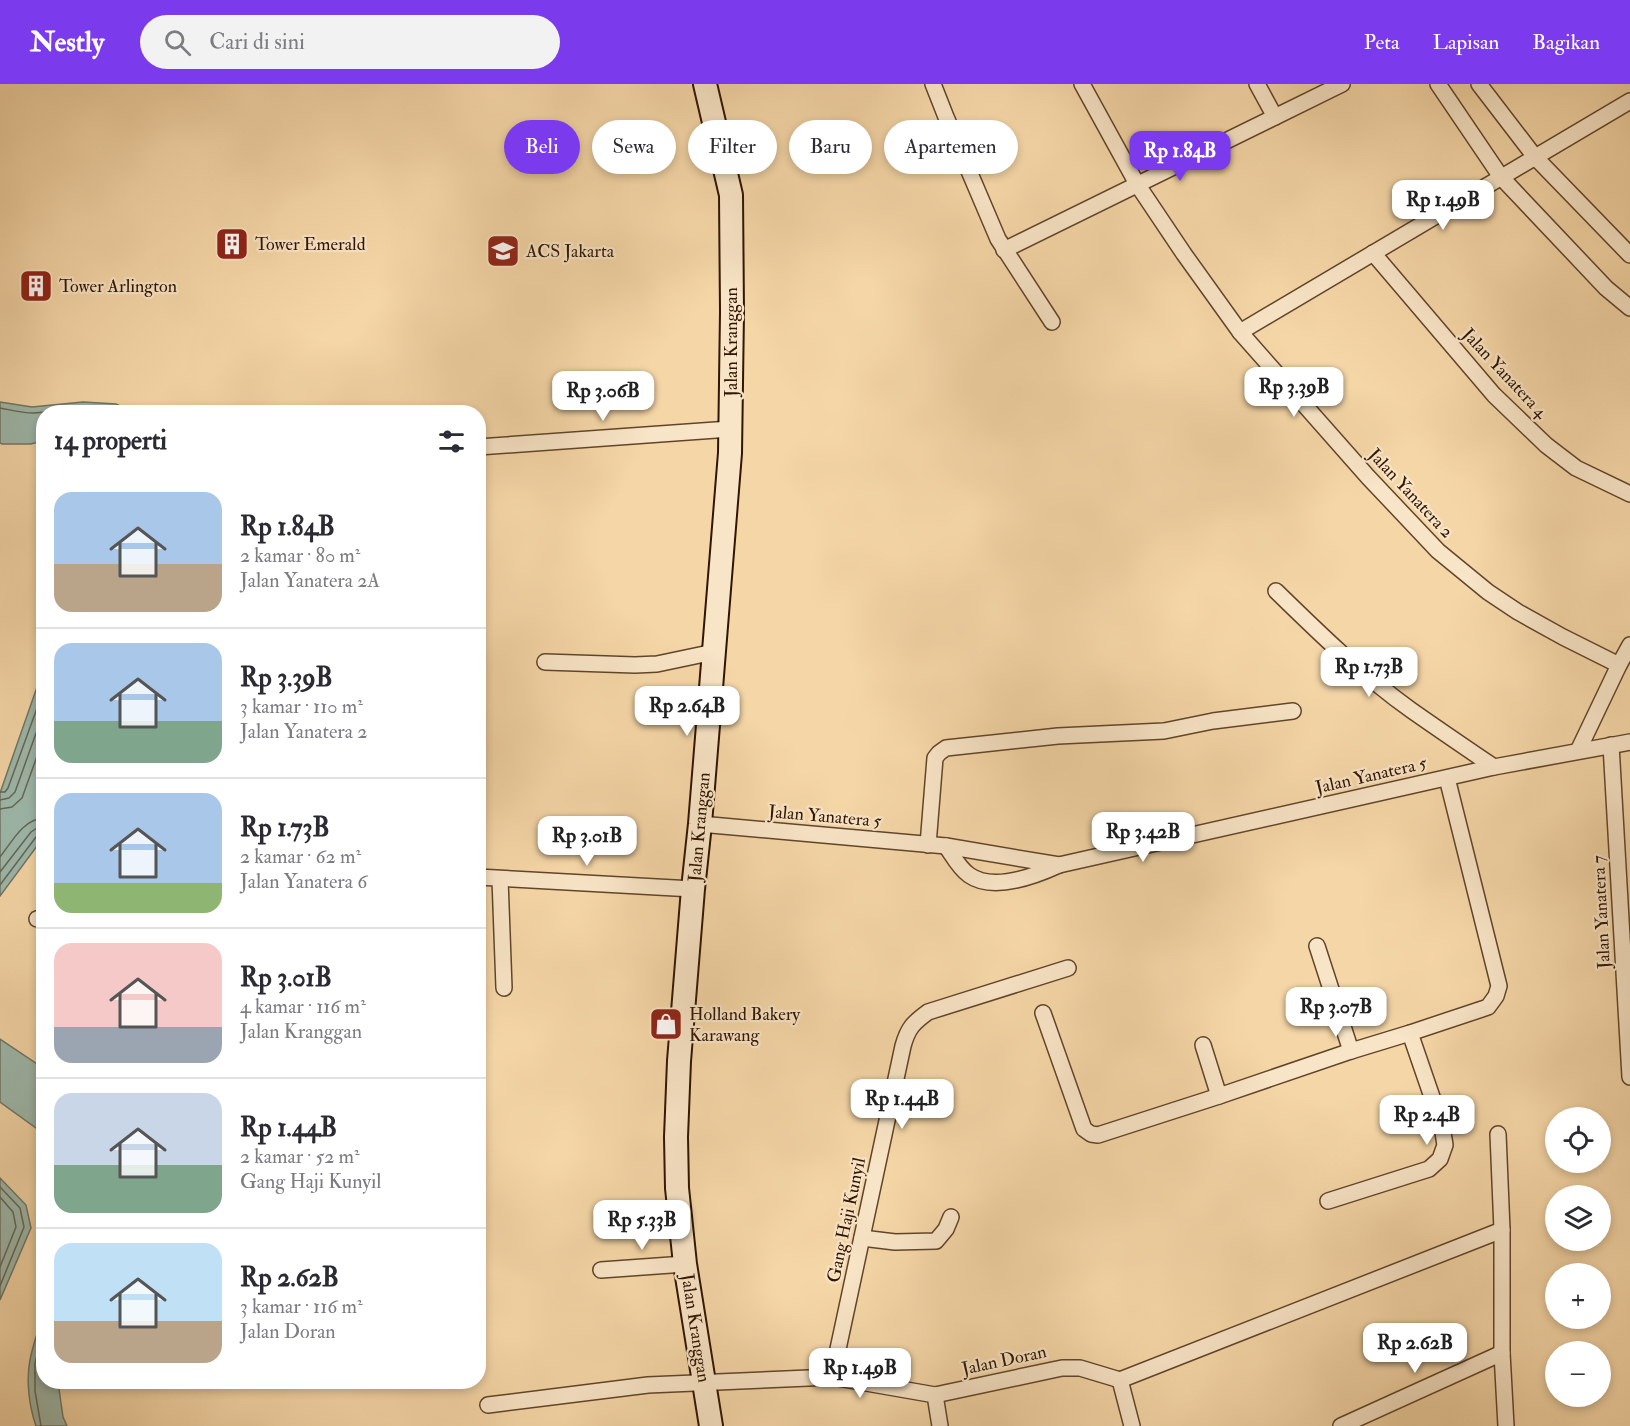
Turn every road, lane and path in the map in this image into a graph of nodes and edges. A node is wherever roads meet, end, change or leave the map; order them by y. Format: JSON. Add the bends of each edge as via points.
{"nodes":[{"id":1,"x":705,"y":84,"type":"edge"},
{"id":2,"x":933,"y":84,"type":"edge"},
{"id":3,"x":1082,"y":84,"type":"edge"},
{"id":4,"x":1257,"y":84,"type":"edge"},
{"id":5,"x":1342,"y":84,"type":"edge"},
{"id":6,"x":1438,"y":84,"type":"edge"},
{"id":7,"x":1479,"y":84,"type":"edge"},
{"id":8,"x":1630,"y":101,"type":"edge"},
{"id":9,"x":1275,"y":117,"type":"junction"},
{"id":10,"x":1535,"y":157,"type":"junction"},
{"id":11,"x":1501,"y":177,"type":"junction"},
{"id":12,"x":1137,"y":184,"type":"junction"},
{"id":13,"x":1004,"y":249,"type":"junction"},
{"id":14,"x":1373,"y":253,"type":"junction"},
{"id":15,"x":1630,"y":255,"type":"edge"},
{"id":16,"x":1630,"y":308,"type":"edge"},
{"id":17,"x":1052,"y":321,"type":"dead end"},
{"id":18,"x":1240,"y":332,"type":"junction"},
{"id":19,"x":730,"y":429,"type":"junction"},
{"id":20,"x":486,"y":446,"type":"edge"},
{"id":21,"x":1630,"y":494,"type":"edge"},
{"id":22,"x":1276,"y":591,"type":"dead end"},
{"id":23,"x":1630,"y":645,"type":"edge"},
{"id":24,"x":714,"y":652,"type":"junction"},
{"id":25,"x":545,"y":662,"type":"dead end"},
{"id":26,"x":1619,"y":665,"type":"junction"},
{"id":27,"x":1293,"y":711,"type":"dead end"},
{"id":28,"x":1630,"y":742,"type":"edge"},
{"id":29,"x":1611,"y":745,"type":"junction"},
{"id":30,"x":1578,"y":751,"type":"junction"},
{"id":31,"x":1494,"y":767,"type":"junction"},
{"id":32,"x":1447,"y":778,"type":"junction"},
{"id":33,"x":700,"y":824,"type":"junction"},
{"id":34,"x":928,"y":845,"type":"junction"},
{"id":35,"x":946,"y":846,"type":"junction"},
{"id":36,"x":1059,"y":865,"type":"junction"},
{"id":37,"x":486,"y":878,"type":"edge"},
{"id":38,"x":500,"y":879,"type":"junction"},
{"id":39,"x":693,"y":889,"type":"junction"},
{"id":40,"x":1317,"y":946,"type":"dead end"},
{"id":41,"x":1068,"y":968,"type":"dead end"},
{"id":42,"x":504,"y":988,"type":"dead end"},
{"id":43,"x":1043,"y":1013,"type":"dead end"},
{"id":44,"x":1410,"y":1033,"type":"junction"},
{"id":45,"x":1203,"y":1045,"type":"dead end"},
{"id":46,"x":1351,"y":1051,"type":"junction"},
{"id":47,"x":1630,"y":1077,"type":"edge"},
{"id":48,"x":1220,"y":1096,"type":"junction"},
{"id":49,"x":1498,"y":1134,"type":"dead end"},
{"id":50,"x":1328,"y":1201,"type":"dead end"},
{"id":51,"x":951,"y":1217,"type":"dead end"},
{"id":52,"x":1502,"y":1230,"type":"junction"},
{"id":53,"x":862,"y":1238,"type":"junction"},
{"id":54,"x":685,"y":1264,"type":"junction"},
{"id":55,"x":601,"y":1270,"type":"dead end"},
{"id":56,"x":1502,"y":1353,"type":"junction"},
{"id":57,"x":832,"y":1377,"type":"junction"},
{"id":58,"x":1120,"y":1380,"type":"junction"},
{"id":59,"x":704,"y":1383,"type":"junction"},
{"id":60,"x":935,"y":1395,"type":"junction"},
{"id":61,"x":488,"y":1405,"type":"dead end"},
{"id":62,"x":711,"y":1426,"type":"edge"},
{"id":63,"x":940,"y":1426,"type":"edge"},
{"id":64,"x":1132,"y":1426,"type":"edge"},
{"id":65,"x":1341,"y":1426,"type":"edge"},
{"id":66,"x":1506,"y":1426,"type":"edge"}],
"edges":[{"from":1,"to":19,"type":"main road","name":"Jalan Kranggan","via":[[731,195]]},
{"from":2,"to":13,"type":"street"},
{"from":3,"to":12,"type":"street","name":"Jalan Yanatera 2"},
{"from":4,"to":9,"type":"street"},
{"from":5,"to":9,"type":"street"},
{"from":6,"to":11,"type":"street"},
{"from":7,"to":10,"type":"street"},
{"from":8,"to":10,"type":"street"},
{"from":9,"to":12,"type":"street"},
{"from":10,"to":11,"type":"street"},
{"from":10,"to":15,"type":"street"},
{"from":11,"to":14,"type":"street"},
{"from":11,"to":16,"type":"street","via":[[1606,288]]},
{"from":12,"to":13,"type":"street"},
{"from":12,"to":18,"type":"street","name":"Jalan Yanatera 2"},
{"from":13,"to":17,"type":"street"},
{"from":14,"to":18,"type":"street"},
{"from":14,"to":21,"type":"street","name":"Jalan Yanatera 4","via":[[1494,395],[1546,445],[1576,468]]},
{"from":18,"to":26,"type":"street","name":"Jalan Yanatera 2","via":[[1438,552],[1518,612]]},
{"from":19,"to":20,"type":"street"},
{"from":19,"to":24,"type":"main road","name":"Jalan Kranggan"},
{"from":22,"to":31,"type":"street","via":[[1375,682]]},
{"from":23,"to":26,"type":"street"},
{"from":24,"to":25,"type":"street","via":[[657,664]]},
{"from":24,"to":33,"type":"main road","name":"Jalan Kranggan"},
{"from":26,"to":30,"type":"street"},
{"from":27,"to":34,"type":"street","via":[[1164,731],[1058,736],[946,748],[935,758]]},
{"from":28,"to":29,"type":"street","name":"Jalan Yanatera 5"},
{"from":29,"to":30,"type":"street","name":"Jalan Yanatera 5"},
{"from":29,"to":47,"type":"street","name":"Jalan Yanatera 7"},
{"from":30,"to":31,"type":"street","name":"Jalan Yanatera 5"},
{"from":31,"to":32,"type":"street","name":"Jalan Yanatera 5"},
{"from":32,"to":36,"type":"street","name":"Jalan Yanatera 5"},
{"from":32,"to":44,"type":"street","via":[[1499,986],[1488,1007]]},
{"from":33,"to":34,"type":"street","name":"Jalan Yanatera 5"},
{"from":33,"to":39,"type":"main road","name":"Jalan Kranggan"},
{"from":34,"to":35,"type":"street","name":"Jalan Yanatera 5"},
{"from":35,"to":36,"type":"street","name":"Jalan Yanatera 5"},
{"from":35,"to":36,"type":"street","name":"Jalan Yanatera 5","via":[[969,875],[990,882],[1021,879]]},
{"from":37,"to":38,"type":"street"},
{"from":38,"to":39,"type":"street"},
{"from":38,"to":42,"type":"street"},
{"from":39,"to":54,"type":"main road","name":"Jalan Kranggan","via":[[676,1104],[677,1188]]},
{"from":40,"to":46,"type":"street"},
{"from":41,"to":53,"type":"street","name":"Gang Haji Kunyil","via":[[928,1012],[915,1021],[903,1046]]},
{"from":43,"to":48,"type":"street","via":[[1084,1129],[1091,1134]]},
{"from":44,"to":46,"type":"street"},
{"from":44,"to":50,"type":"street","via":[[1442,1126],[1445,1145],[1440,1159],[1429,1169]]},
{"from":45,"to":48,"type":"street"},
{"from":46,"to":48,"type":"street"},
{"from":49,"to":52,"type":"street"},
{"from":51,"to":53,"type":"street","via":[[936,1240],[895,1242]]},
{"from":52,"to":56,"type":"street"},
{"from":52,"to":58,"type":"street"},
{"from":53,"to":57,"type":"street","name":"Gang Haji Kunyil"},
{"from":54,"to":55,"type":"street"},
{"from":54,"to":59,"type":"main road","name":"Jalan Kranggan"},
{"from":56,"to":65,"type":"street"},
{"from":56,"to":66,"type":"street"},
{"from":57,"to":59,"type":"street","name":"Jalan Doran"},
{"from":57,"to":60,"type":"street","name":"Jalan Doran"},
{"from":58,"to":60,"type":"street","name":"Jalan Doran","via":[[1080,1368],[1062,1368]]},
{"from":58,"to":64,"type":"street"},
{"from":59,"to":61,"type":"street","name":"Jalan Doran","via":[[648,1385]]},
{"from":59,"to":62,"type":"main road","name":"Jalan Kranggan"},
{"from":60,"to":63,"type":"street"}]}
